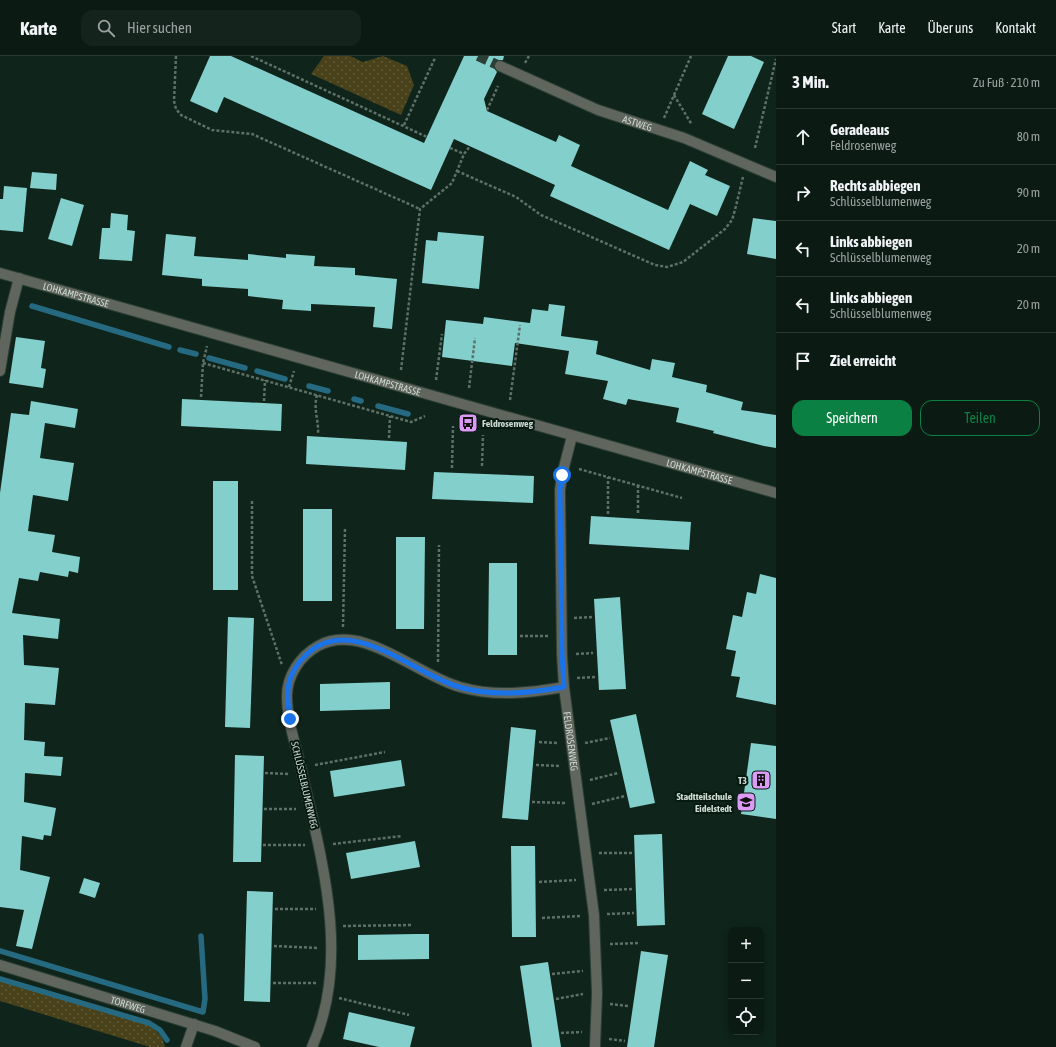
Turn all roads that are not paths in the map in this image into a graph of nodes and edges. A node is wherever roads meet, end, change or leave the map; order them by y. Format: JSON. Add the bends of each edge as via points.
{"nodes":[{"id":1,"x":500,"y":66,"type":"tunnel mouth"},
{"id":2,"x":776,"y":177,"type":"edge"},
{"id":3,"x":0,"y":273,"type":"edge"},
{"id":4,"x":19,"y":278,"type":"junction"},
{"id":5,"x":0,"y":371,"type":"edge"},
{"id":6,"x":572,"y":436,"type":"junction"},
{"id":7,"x":776,"y":493,"type":"edge"},
{"id":8,"x":564,"y":687,"type":"junction"},
{"id":9,"x":0,"y":965,"type":"edge"},
{"id":10,"x":194,"y":1024,"type":"junction"},
{"id":11,"x":186,"y":1047,"type":"edge"},
{"id":12,"x":255,"y":1047,"type":"edge"},
{"id":13,"x":312,"y":1047,"type":"edge"},
{"id":14,"x":595,"y":1047,"type":"edge"}],
"edges":[{"from":1,"to":2,"type":"street","name":"ASTWEG","via":[[598,110],[684,138]]},
{"from":3,"to":4,"type":"street","name":"LOHKAMPSTRASSE"},
{"from":4,"to":5,"type":"street","via":[[10,312]]},
{"from":4,"to":6,"type":"street","name":"LOHKAMPSTRASSE"},
{"from":6,"to":7,"type":"street","name":"LOHKAMPSTRASSE"},
{"from":6,"to":8,"type":"street","name":"FELDROSENWEG","via":[[560,490]]},
{"from":8,"to":13,"type":"street","name":"SCHLÜSSELBLUMENWEG","via":[[508,694],[483,693],[437,679],[379,648],[342,640],[318,646],[298,662],[291,675],[287,696],[319,845],[327,895],[331,948],[328,995]]},
{"from":8,"to":14,"type":"street","name":"FELDROSENWEG","via":[[594,915],[597,993]]},
{"from":9,"to":10,"type":"street","name":"TORFWEG"},
{"from":10,"to":11,"type":"street"},
{"from":10,"to":12,"type":"street","name":"TORFWEG"}]}
